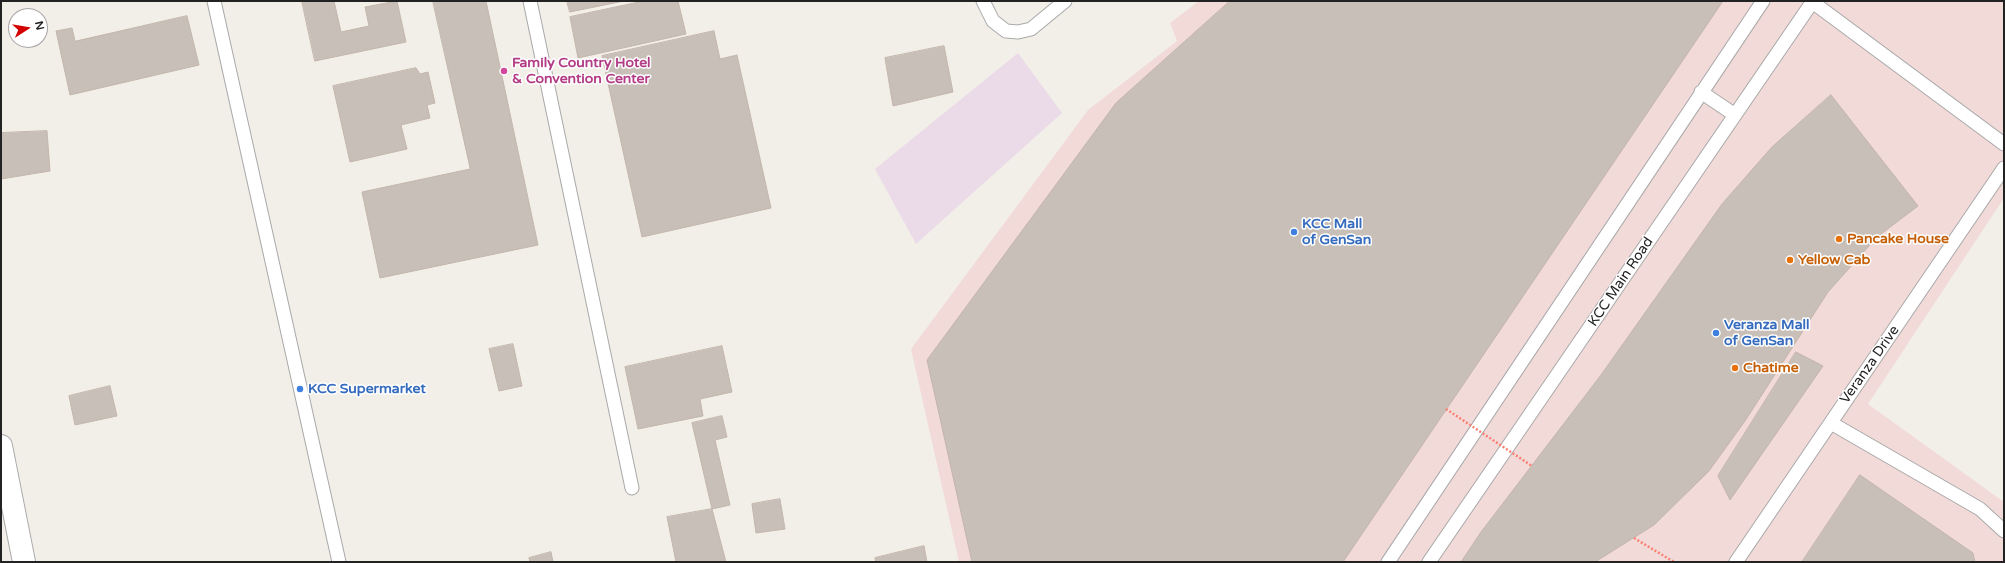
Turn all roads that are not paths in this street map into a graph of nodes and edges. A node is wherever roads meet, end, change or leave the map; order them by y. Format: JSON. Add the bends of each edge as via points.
{"nodes":[{"id":1,"x":214,"y":1,"type":"edge"},
{"id":2,"x":530,"y":1,"type":"edge"},
{"id":3,"x":983,"y":1,"type":"edge"},
{"id":4,"x":1064,"y":1,"type":"edge"},
{"id":5,"x":1763,"y":1,"type":"edge"},
{"id":6,"x":1812,"y":1,"type":"edge"},
{"id":7,"x":1701,"y":92,"type":"junction"},
{"id":8,"x":1735,"y":115,"type":"junction"},
{"id":9,"x":2004,"y":144,"type":"edge"},
{"id":10,"x":2004,"y":168,"type":"edge"},
{"id":11,"x":1831,"y":423,"type":"junction"},
{"id":12,"x":1,"y":446,"type":"edge"},
{"id":13,"x":632,"y":488,"type":"dead end"},
{"id":14,"x":2004,"y":531,"type":"edge"},
{"id":15,"x":24,"y":562,"type":"edge"},
{"id":16,"x":339,"y":562,"type":"edge"},
{"id":17,"x":1388,"y":562,"type":"edge"},
{"id":18,"x":1429,"y":562,"type":"edge"},
{"id":19,"x":1736,"y":562,"type":"edge"}],
"edges":[{"from":1,"to":16,"type":"lane"},
{"from":2,"to":13,"type":"lane"},
{"from":3,"to":4,"type":"lane","via":[[993,21],[1006,31],[1018,32],[1031,29]]},
{"from":5,"to":7,"type":"lane"},
{"from":6,"to":8,"type":"lane","name":"KCC Main Road"},
{"from":6,"to":9,"type":"lane"},
{"from":7,"to":8,"type":"lane"},
{"from":7,"to":17,"type":"lane"},
{"from":8,"to":18,"type":"lane","name":"KCC Main Road"},
{"from":10,"to":11,"type":"lane","name":"Veranza Drive"},
{"from":11,"to":14,"type":"lane","via":[[1980,509]]},
{"from":11,"to":19,"type":"lane","name":"Veranza Drive"},
{"from":12,"to":15,"type":"street"}]}
